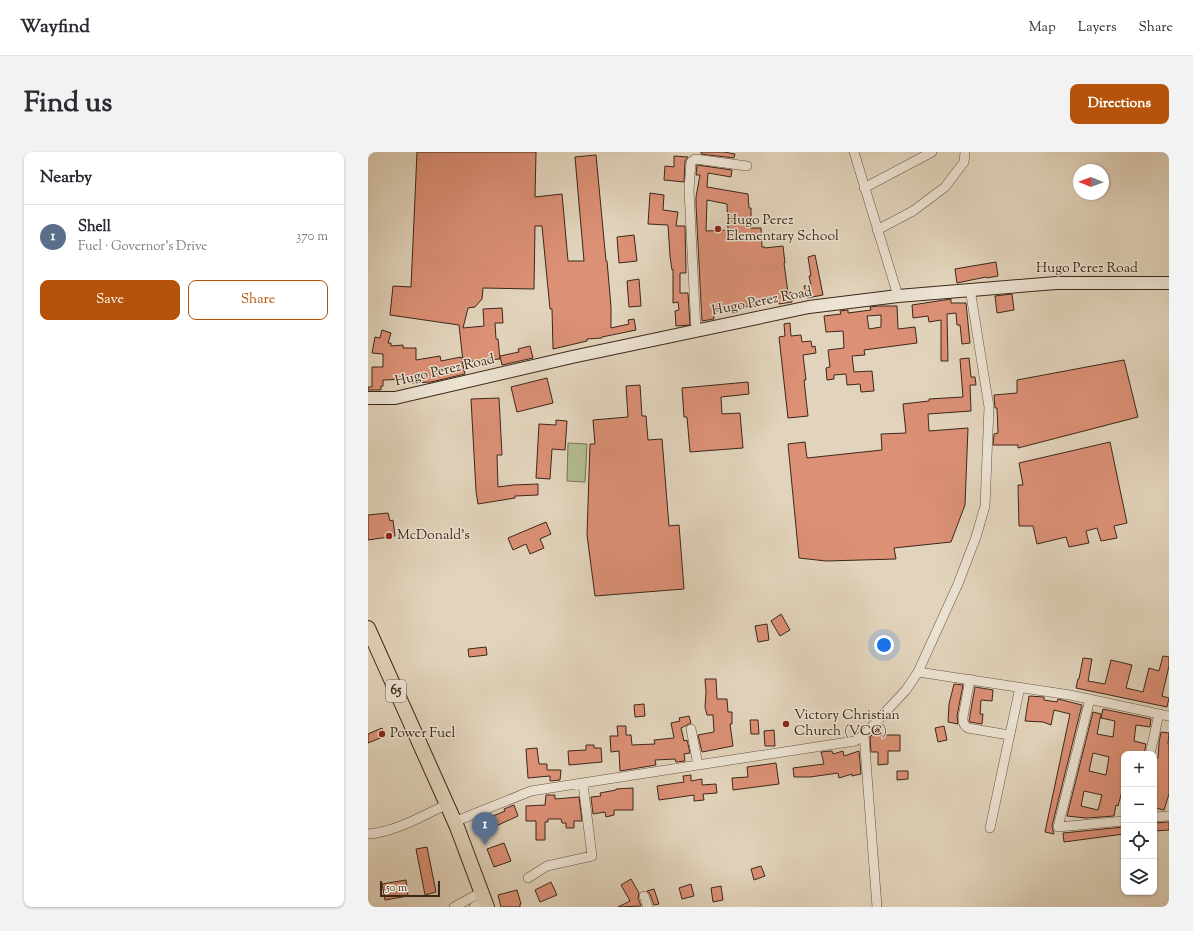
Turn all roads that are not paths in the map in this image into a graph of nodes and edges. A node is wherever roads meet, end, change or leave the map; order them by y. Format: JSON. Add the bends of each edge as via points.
{"nodes":[{"id":1,"x":854,"y":152,"type":"edge"},
{"id":2,"x":930,"y":152,"type":"edge"},
{"id":3,"x":965,"y":152,"type":"edge"},
{"id":4,"x":747,"y":166,"type":"dead end"},
{"id":5,"x":864,"y":188,"type":"junction"},
{"id":6,"x":877,"y":230,"type":"junction"},
{"id":7,"x":1169,"y":283,"type":"edge"},
{"id":8,"x":970,"y":289,"type":"junction"},
{"id":9,"x":898,"y":296,"type":"junction"},
{"id":10,"x":696,"y":331,"type":"junction"},
{"id":11,"x":368,"y":398,"type":"edge"},
{"id":12,"x":368,"y":628,"type":"edge"},
{"id":13,"x":918,"y":672,"type":"junction"},
{"id":14,"x":970,"y":679,"type":"junction"},
{"id":15,"x":1020,"y":687,"type":"junction"},
{"id":16,"x":1090,"y":699,"type":"junction"},
{"id":17,"x":1159,"y":714,"type":"junction"},
{"id":18,"x":1169,"y":716,"type":"edge"},
{"id":19,"x":691,"y":729,"type":"dead end"},
{"id":20,"x":864,"y":735,"type":"junction"},
{"id":21,"x":1009,"y":735,"type":"junction"},
{"id":22,"x":1151,"y":751,"type":"edge"},
{"id":23,"x":698,"y":765,"type":"junction"},
{"id":24,"x":583,"y":784,"type":"junction"},
{"id":25,"x":444,"y":799,"type":"junction"},
{"id":26,"x":1169,"y":816,"type":"edge"},
{"id":27,"x":1157,"y":817,"type":"edge"},
{"id":28,"x":1121,"y":821,"type":"edge"},
{"id":29,"x":454,"y":822,"type":"junction"},
{"id":30,"x":990,"y":828,"type":"dead end"},
{"id":31,"x":368,"y":834,"type":"edge"},
{"id":32,"x":528,"y":878,"type":"dead end"},
{"id":33,"x":644,"y":896,"type":"dead end"},
{"id":34,"x":482,"y":902,"type":"edge"},
{"id":35,"x":454,"y":907,"type":"edge"},
{"id":36,"x":648,"y":907,"type":"edge"},
{"id":37,"x":876,"y":907,"type":"edge"}],
"edges":[{"from":1,"to":5,"type":"street"},
{"from":2,"to":5,"type":"street"},
{"from":3,"to":6,"type":"street","via":[[964,162],[945,187],[913,211]]},
{"from":4,"to":10,"type":"street","via":[[695,159],[691,162],[689,190]]},
{"from":5,"to":6,"type":"street"},
{"from":6,"to":9,"type":"street"},
{"from":7,"to":8,"type":"street","name":"Hugo Perez Road","via":[[1056,282]]},
{"from":8,"to":9,"type":"street","name":"Hugo Perez Road"},
{"from":8,"to":13,"type":"street","via":[[989,407],[985,506],[958,584]]},
{"from":9,"to":10,"type":"street","name":"Hugo Perez Road","via":[[809,307]]},
{"from":10,"to":11,"type":"street","name":"Hugo Perez Road","via":[[395,398]]},
{"from":12,"to":25,"type":"main road","number":"65"},
{"from":13,"to":14,"type":"street"},
{"from":13,"to":20,"type":"street","via":[[906,690]]},
{"from":14,"to":15,"type":"street"},
{"from":14,"to":21,"type":"street","via":[[963,717],[965,726]]},
{"from":15,"to":16,"type":"street"},
{"from":15,"to":21,"type":"street"},
{"from":16,"to":17,"type":"street"},
{"from":16,"to":28,"type":"street","via":[[1058,827]]},
{"from":17,"to":18,"type":"street"},
{"from":17,"to":22,"type":"street"},
{"from":19,"to":23,"type":"street"},
{"from":20,"to":23,"type":"street","via":[[855,742]]},
{"from":20,"to":37,"type":"street"},
{"from":21,"to":30,"type":"street"},
{"from":23,"to":24,"type":"street"},
{"from":24,"to":29,"type":"street","via":[[531,791]]},
{"from":24,"to":32,"type":"street","via":[[592,856],[547,866]]},
{"from":25,"to":29,"type":"main road","number":"65"},
{"from":25,"to":31,"type":"street","via":[[392,830]]},
{"from":26,"to":27,"type":"street"},
{"from":29,"to":34,"type":"main road","number":"65"},
{"from":33,"to":36,"type":"street"},
{"from":34,"to":35,"type":"street"}]}
